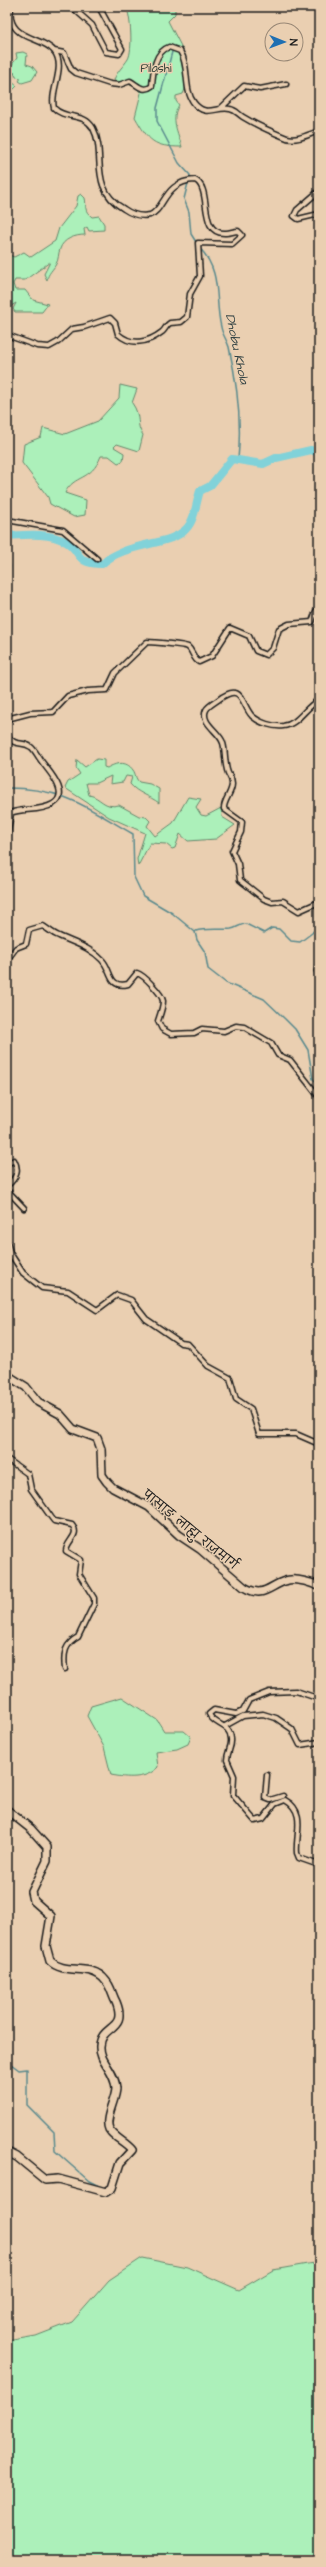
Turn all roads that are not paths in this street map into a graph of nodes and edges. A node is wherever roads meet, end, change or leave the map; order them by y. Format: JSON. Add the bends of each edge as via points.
{"nodes":[{"id":1,"x":12,"y":7,"type":"edge"},
{"id":2,"x":72,"y":7,"type":"edge"},
{"id":3,"x":99,"y":7,"type":"edge"},
{"id":4,"x":54,"y":51,"type":"junction"},
{"id":5,"x":286,"y":84,"type":"dead end"},
{"id":6,"x":221,"y":108,"type":"junction"},
{"id":7,"x":319,"y":131,"type":"edge"},
{"id":8,"x":319,"y":191,"type":"edge"},
{"id":9,"x":319,"y":214,"type":"edge"},
{"id":10,"x":7,"y":335,"type":"edge"},
{"id":11,"x":7,"y":520,"type":"edge"},
{"id":12,"x":97,"y":559,"type":"dead end"},
{"id":13,"x":319,"y":610,"type":"edge"},
{"id":14,"x":319,"y":700,"type":"edge"},
{"id":15,"x":7,"y":719,"type":"edge"},
{"id":16,"x":7,"y":735,"type":"edge"},
{"id":17,"x":7,"y":838,"type":"edge"},
{"id":18,"x":319,"y":902,"type":"edge"},
{"id":19,"x":7,"y":960,"type":"edge"},
{"id":20,"x":319,"y":962,"type":"edge"},
{"id":21,"x":319,"y":978,"type":"edge"},
{"id":22,"x":319,"y":1097,"type":"edge"},
{"id":23,"x":7,"y":1164,"type":"edge"},
{"id":24,"x":7,"y":1186,"type":"edge"},
{"id":25,"x":7,"y":1190,"type":"edge"},
{"id":26,"x":24,"y":1208,"type":"dead end"},
{"id":27,"x":7,"y":1241,"type":"edge"},
{"id":28,"x":7,"y":1375,"type":"edge"},
{"id":29,"x":319,"y":1444,"type":"edge"},
{"id":30,"x":7,"y":1459,"type":"edge"},
{"id":31,"x":319,"y":1586,"type":"edge"},
{"id":32,"x":65,"y":1669,"type":"dead end"},
{"id":33,"x":319,"y":1693,"type":"edge"},
{"id":34,"x":225,"y":1726,"type":"junction"},
{"id":35,"x":319,"y":1742,"type":"edge"},
{"id":36,"x":266,"y":1775,"type":"dead end"},
{"id":37,"x":283,"y":1796,"type":"dead end"},
{"id":38,"x":7,"y":1810,"type":"edge"},
{"id":39,"x":319,"y":1865,"type":"edge"},
{"id":40,"x":7,"y":2152,"type":"edge"}],
"edges":[{"from":1,"to":4,"type":"street","via":[[12,19],[21,33]]},
{"from":2,"to":3,"type":"street","via":[[92,25],[106,52],[119,54],[122,49]]},
{"from":4,"to":6,"type":"street","via":[[64,53],[71,69],[76,73],[110,84],[119,85],[130,81],[145,89],[152,86],[160,53],[169,47],[180,51],[187,65],[194,103],[207,112],[215,112]]},
{"from":4,"to":10,"type":"street","via":[[59,64],[53,99],[54,108],[61,113],[83,118],[93,128],[98,144],[101,178],[116,204],[136,215],[149,215],[159,209],[168,192],[190,180],[198,182],[201,186],[206,214],[214,228],[225,233],[238,231],[242,235],[232,244],[198,243],[200,276],[190,294],[188,313],[184,320],[170,322],[164,331],[154,337],[134,342],[127,341],[118,334],[115,323],[110,318],[72,329],[49,347],[37,346]]},
{"from":5,"to":6,"type":"street","via":[[260,90],[244,86]]},
{"from":6,"to":7,"type":"street","via":[[235,110],[242,117],[286,137],[298,138]]},
{"from":8,"to":9,"type":"street","via":[[297,210],[294,216],[298,218]]},
{"from":11,"to":12,"type":"street","via":[[63,530]]},
{"from":13,"to":15,"type":"street","via":[[316,611],[312,622],[289,624],[279,629],[273,648],[266,655],[256,651],[247,635],[230,628],[212,656],[199,662],[189,648],[183,645],[147,642],[115,673],[107,690],[68,696],[53,712],[30,713]]},
{"from":14,"to":18,"type":"street","via":[[304,710],[297,721],[282,726],[265,724],[258,720],[252,715],[245,700],[235,694],[226,694],[207,708],[205,714],[207,722],[221,737],[226,766],[232,779],[224,809],[242,822],[241,832],[232,851],[238,864],[240,880],[264,899],[272,902],[283,901],[299,911]]},
{"from":16,"to":17,"type":"street","via":[[13,743],[33,748],[59,790],[58,800],[54,803],[31,811],[11,813]]},
{"from":19,"to":22,"type":"street","via":[[16,948],[26,944],[29,930],[43,926],[58,936],[76,942],[100,958],[108,968],[110,979],[115,983],[128,984],[137,974],[145,976],[161,997],[162,1006],[158,1021],[166,1032],[194,1033],[202,1029],[224,1032],[236,1026],[244,1027],[271,1043],[278,1055],[290,1060]]},
{"from":20,"to":21,"type":"street"},
{"from":23,"to":24,"type":"street","via":[[14,1160],[17,1170],[14,1179]]},
{"from":25,"to":26,"type":"street"},
{"from":27,"to":29,"type":"street","via":[[10,1253],[23,1273],[42,1288],[68,1291],[97,1310],[117,1296],[131,1300],[146,1319],[177,1341],[188,1344],[208,1366],[230,1378],[236,1399],[251,1409],[260,1434],[296,1434]]},
{"from":28,"to":31,"type":"main road","name":"पासाङ् लाह्मु राजमार्ग","via":[[26,1387],[38,1402],[60,1414],[72,1429],[97,1438],[101,1449],[102,1475],[113,1488],[149,1507],[179,1535],[200,1548],[244,1587],[252,1591],[265,1591],[284,1581],[297,1579]]},
{"from":30,"to":32,"type":"street","via":[[28,1474],[31,1489],[41,1499],[51,1517],[72,1525],[75,1529],[75,1535],[67,1545],[66,1551],[81,1560],[79,1574],[92,1593],[94,1604],[78,1637],[71,1640],[66,1647]]},
{"from":33,"to":34,"type":"street","via":[[314,1697],[296,1691],[269,1692],[248,1700],[243,1710],[236,1714],[211,1711],[209,1714],[213,1720]]},
{"from":34,"to":35,"type":"street","via":[[243,1716],[263,1714],[276,1718],[292,1729],[300,1745]]},
{"from":34,"to":39,"type":"street","via":[[231,1738],[226,1760],[234,1776],[232,1790],[235,1798],[255,1821],[263,1820],[275,1804],[285,1800],[288,1802],[296,1812],[300,1825],[296,1853],[299,1858]]},
{"from":36,"to":37,"type":"street","via":[[266,1798],[270,1800]]},
{"from":38,"to":40,"type":"main road","via":[[31,1829],[47,1847],[47,1861],[32,1892],[34,1901],[51,1916],[46,1946],[50,1961],[67,1970],[85,1970],[104,1978],[120,2009],[118,2022],[104,2035],[100,2046],[102,2058],[115,2080],[115,2098],[109,2129],[132,2150],[117,2168],[112,2188],[106,2192],[58,2179],[45,2180]]}]}
